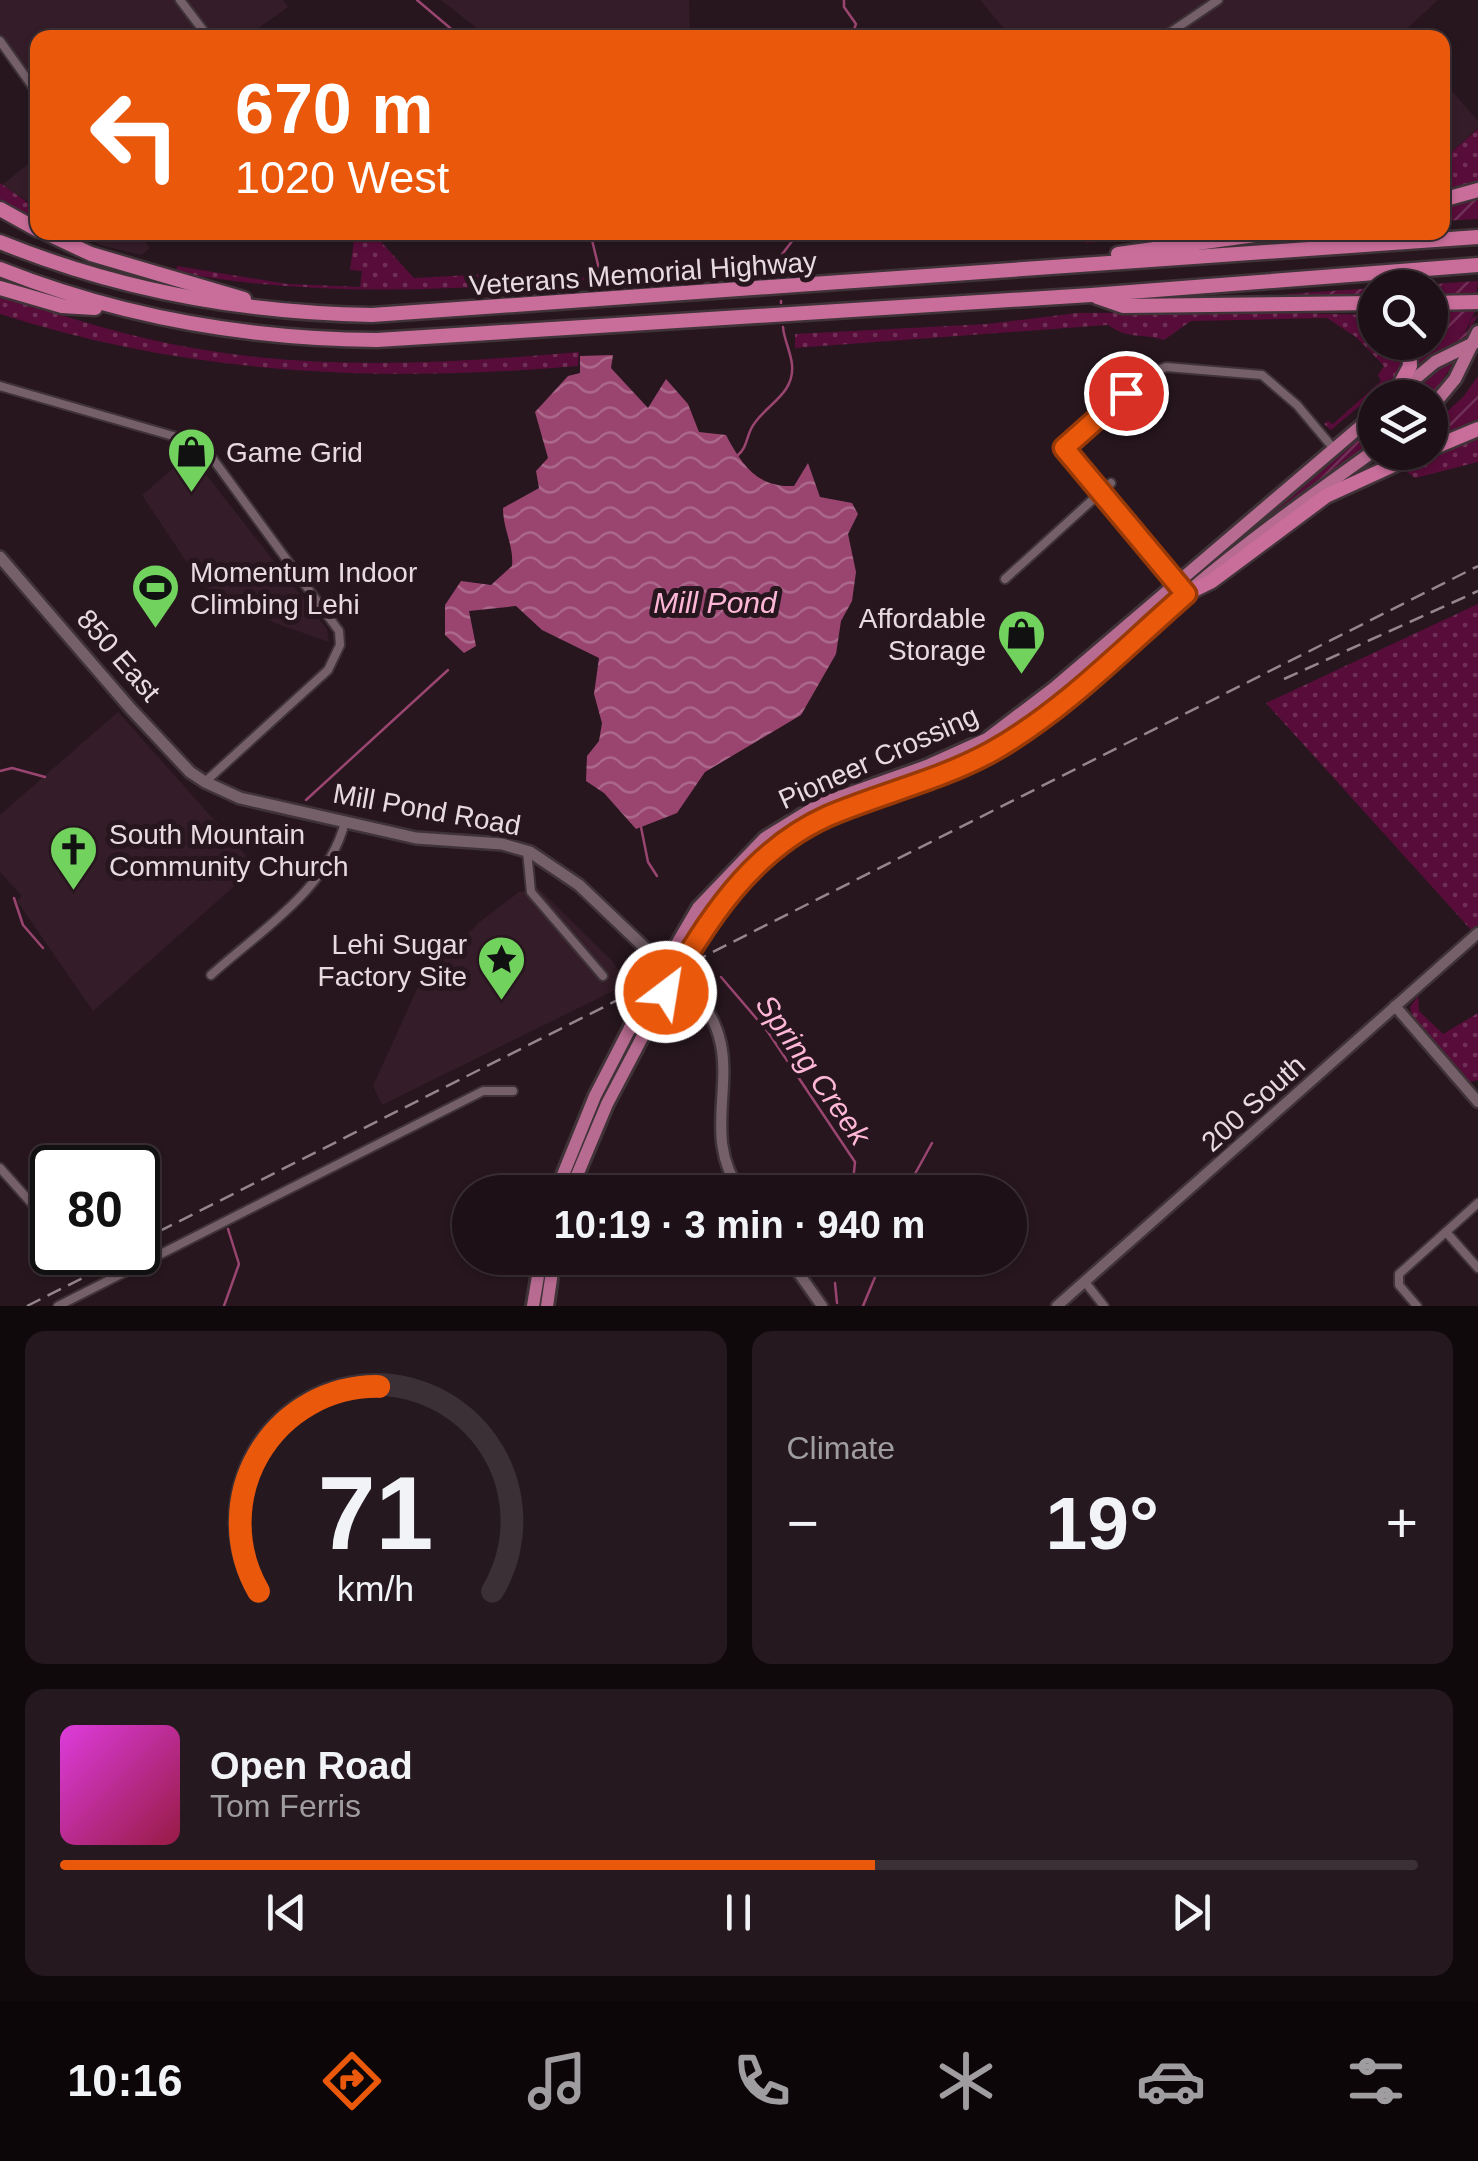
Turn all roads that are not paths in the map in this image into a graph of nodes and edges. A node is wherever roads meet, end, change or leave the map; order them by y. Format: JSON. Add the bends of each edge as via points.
{"nodes":[{"id":1,"x":180,"y":0,"type":"edge"},
{"id":2,"x":1212,"y":3,"type":"edge"},
{"id":3,"x":203,"y":30,"type":"edge"},
{"id":4,"x":1173,"y":30,"type":"edge"},
{"id":5,"x":0,"y":40,"type":"edge"},
{"id":6,"x":30,"y":83,"type":"edge"},
{"id":7,"x":1478,"y":190,"type":"edge"},
{"id":8,"x":1450,"y":198,"type":"edge"},
{"id":9,"x":0,"y":209,"type":"edge"},
{"id":10,"x":30,"y":225,"type":"edge"},
{"id":11,"x":1478,"y":237,"type":"edge"},
{"id":12,"x":1450,"y":239,"type":"edge"},
{"id":13,"x":64,"y":240,"type":"edge"},
{"id":14,"x":1220,"y":240,"type":"edge"},
{"id":15,"x":1438,"y":240,"type":"edge"},
{"id":16,"x":0,"y":242,"type":"edge"},
{"id":17,"x":1478,"y":264,"type":"edge"},
{"id":18,"x":0,"y":269,"type":"edge"},
{"id":19,"x":979,"y":274,"type":"junction"},
{"id":20,"x":0,"y":288,"type":"edge"},
{"id":21,"x":1091,"y":295,"type":"junction"},
{"id":22,"x":1478,"y":302,"type":"edge"},
{"id":23,"x":1448,"y":303,"type":"edge"},
{"id":24,"x":1358,"y":306,"type":"edge"},
{"id":25,"x":131,"y":311,"type":"junction"},
{"id":26,"x":288,"y":311,"type":"junction"},
{"id":27,"x":1476,"y":338,"type":"edge"},
{"id":28,"x":1414,"y":380,"type":"edge"},
{"id":29,"x":0,"y":386,"type":"edge"},
{"id":30,"x":1448,"y":387,"type":"edge"},
{"id":31,"x":1358,"y":429,"type":"edge"},
{"id":32,"x":1478,"y":429,"type":"edge"},
{"id":33,"x":1448,"y":442,"type":"edge"},
{"id":34,"x":1334,"y":449,"type":"junction"},
{"id":35,"x":1358,"y":462,"type":"edge"},
{"id":36,"x":1383,"y":470,"type":"edge"},
{"id":37,"x":1111,"y":483,"type":"dead end"},
{"id":38,"x":1102,"y":491,"type":"junction"},
{"id":39,"x":0,"y":557,"type":"edge"},
{"id":40,"x":1005,"y":579,"type":"dead end"},
{"id":41,"x":1182,"y":588,"type":"junction"},
{"id":42,"x":205,"y":782,"type":"junction"},
{"id":43,"x":345,"y":822,"type":"junction"},
{"id":44,"x":527,"y":851,"type":"junction"},
{"id":45,"x":1478,"y":933,"type":"edge"},
{"id":46,"x":664,"y":966,"type":"junction"},
{"id":47,"x":211,"y":974,"type":"dead end"},
{"id":48,"x":604,"y":976,"type":"dead end"},
{"id":49,"x":688,"y":986,"type":"dead end"},
{"id":50,"x":1396,"y":1006,"type":"junction"},
{"id":51,"x":513,"y":1091,"type":"dead end"},
{"id":52,"x":1476,"y":1095,"type":"edge"},
{"id":53,"x":0,"y":1168,"type":"edge"},
{"id":54,"x":563,"y":1175,"type":"edge"},
{"id":55,"x":578,"y":1175,"type":"edge"},
{"id":56,"x":733,"y":1175,"type":"edge"},
{"id":57,"x":30,"y":1201,"type":"edge"},
{"id":58,"x":1478,"y":1203,"type":"edge"},
{"id":59,"x":1446,"y":1232,"type":"junction"},
{"id":60,"x":1478,"y":1268,"type":"edge"},
{"id":61,"x":539,"y":1275,"type":"edge"},
{"id":62,"x":551,"y":1275,"type":"edge"},
{"id":63,"x":800,"y":1275,"type":"edge"},
{"id":64,"x":1085,"y":1282,"type":"junction"},
{"id":65,"x":58,"y":1306,"type":"edge"},
{"id":66,"x":534,"y":1306,"type":"edge"},
{"id":67,"x":546,"y":1306,"type":"edge"},
{"id":68,"x":822,"y":1306,"type":"edge"},
{"id":69,"x":1057,"y":1306,"type":"edge"},
{"id":70,"x":1104,"y":1306,"type":"edge"},
{"id":71,"x":1417,"y":1306,"type":"edge"}],
"edges":[{"from":1,"to":3,"type":"street"},
{"from":2,"to":4,"type":"street"},
{"from":5,"to":6,"type":"street"},
{"from":7,"to":8,"type":"highway"},
{"from":9,"to":10,"type":"highway"},
{"from":11,"to":12,"type":"highway","name":"Veterans Memorial Highway"},
{"from":13,"to":26,"type":"highway","via":[[148,272]]},
{"from":14,"to":19,"type":"highway"},
{"from":15,"to":19,"type":"highway","name":"Veterans Memorial Highway"},
{"from":16,"to":26,"type":"highway","name":"Veterans Memorial Highway","via":[[128,284]]},
{"from":17,"to":21,"type":"highway","name":"Veterans Memorial Highway"},
{"from":18,"to":25,"type":"highway","name":"Veterans Memorial Highway"},
{"from":19,"to":26,"type":"highway","name":"Veterans Memorial Highway","via":[[433,314]]},
{"from":20,"to":25,"type":"highway","via":[[62,306]]},
{"from":21,"to":24,"type":"highway","via":[[1123,306]]},
{"from":21,"to":25,"type":"highway","name":"Veterans Memorial Highway","via":[[390,340],[265,334]]},
{"from":22,"to":23,"type":"highway"},
{"from":27,"to":28,"type":"highway"},
{"from":27,"to":30,"type":"highway"},
{"from":29,"to":42,"type":"street","via":[[200,448],[339,632],[328,670]]},
{"from":31,"to":34,"type":"highway","name":"Pioneer Crossing"},
{"from":32,"to":33,"type":"highway"},
{"from":34,"to":38,"type":"street","via":[[1262,375],[1160,368],[1064,448]]},
{"from":34,"to":41,"type":"highway","name":"Pioneer Crossing"},
{"from":35,"to":41,"type":"highway","name":"Pioneer Crossing"},
{"from":36,"to":41,"type":"highway","via":[[1326,496],[1212,582]]},
{"from":37,"to":38,"type":"street"},
{"from":38,"to":40,"type":"street"},
{"from":38,"to":41,"type":"street"},
{"from":39,"to":42,"type":"main road","name":"850 East"},
{"from":41,"to":46,"type":"highway","name":"Pioneer Crossing","via":[[987,739],[820,804],[765,838],[719,882]]},
{"from":41,"to":55,"type":"highway","name":"Pioneer Crossing","bridge":true,"via":[[1064,700],[996,749],[825,818],[774,849],[700,934],[633,1055]]},
{"from":42,"to":43,"type":"main road","name":"Mill Pond Road","via":[[240,798]]},
{"from":43,"to":44,"type":"main road","name":"Mill Pond Road"},
{"from":43,"to":47,"type":"street","via":[[322,874]]},
{"from":44,"to":46,"type":"main road","name":"Mill Pond Road","via":[[579,885]]},
{"from":44,"to":48,"type":"street","via":[[531,892]]},
{"from":45,"to":50,"type":"street","name":"200 South"},
{"from":46,"to":54,"type":"highway","name":"Pioneer Crossing","bridge":true,"via":[[595,1096]]},
{"from":49,"to":56,"type":"street","via":[[722,1036],[723,1155]]},
{"from":50,"to":52,"type":"street"},
{"from":50,"to":64,"type":"street","name":"200 South"},
{"from":51,"to":65,"type":"street","via":[[483,1091]]},
{"from":53,"to":57,"type":"street"},
{"from":58,"to":59,"type":"street"},
{"from":59,"to":60,"type":"street"},
{"from":59,"to":71,"type":"street","via":[[1399,1274],[1399,1285]]},
{"from":61,"to":66,"type":"highway"},
{"from":62,"to":67,"type":"highway"},
{"from":63,"to":68,"type":"street"},
{"from":64,"to":69,"type":"street","name":"200 South"},
{"from":64,"to":70,"type":"street"}]}
